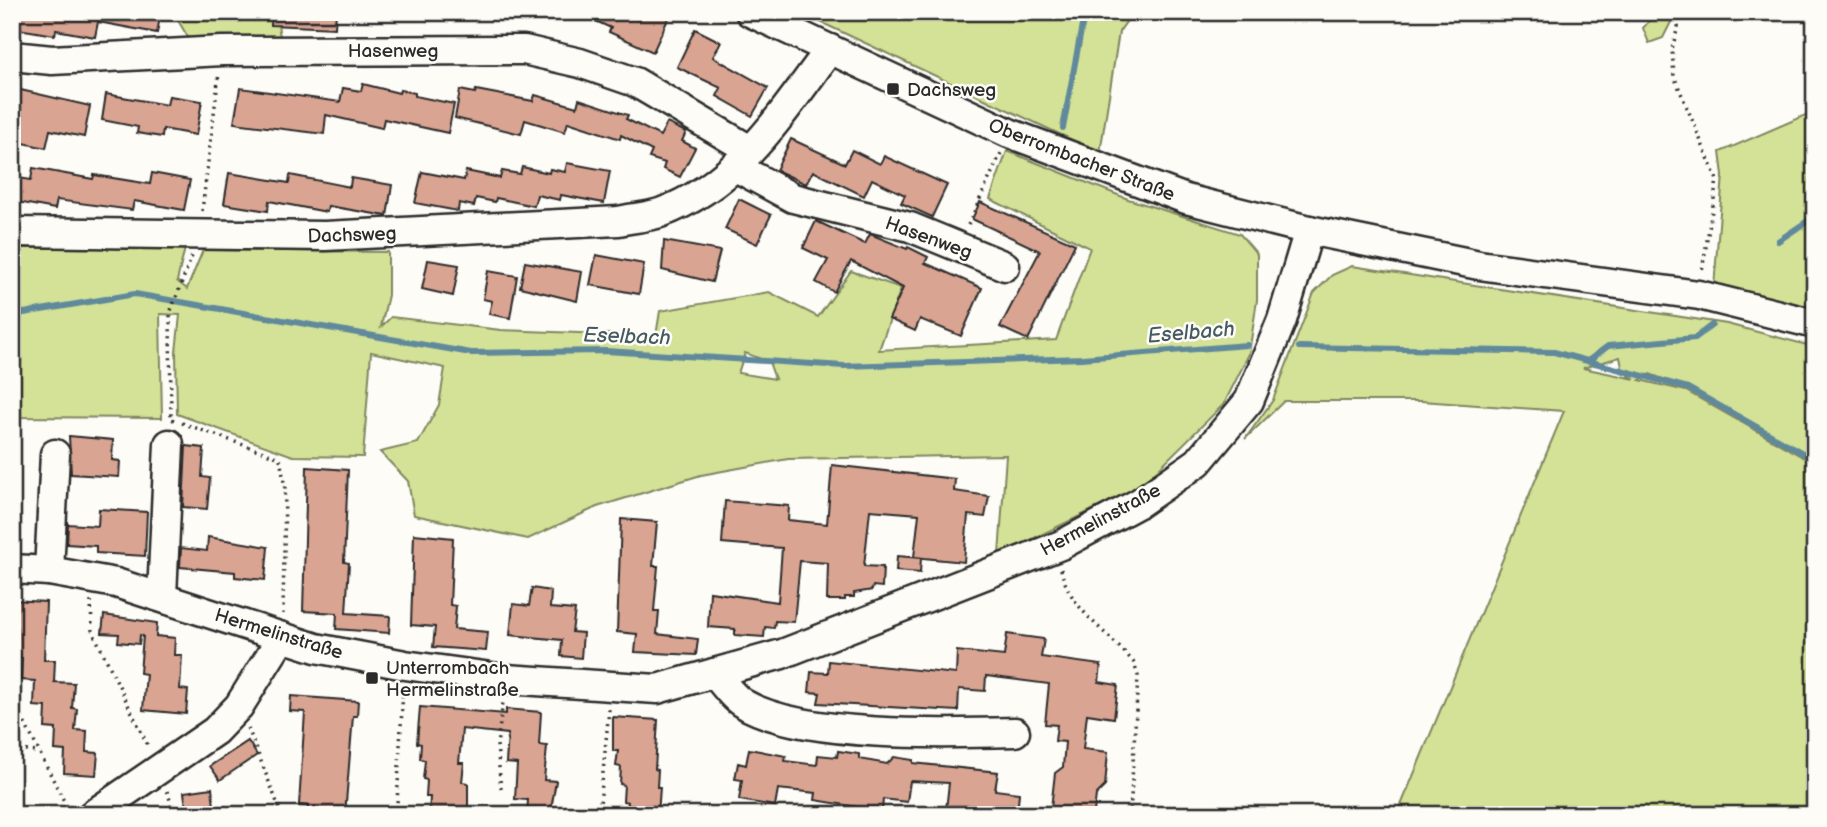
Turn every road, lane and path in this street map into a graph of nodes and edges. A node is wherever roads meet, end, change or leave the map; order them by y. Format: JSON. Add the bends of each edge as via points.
{"nodes":[{"id":1,"x":750,"y":12,"type":"edge"},
{"id":2,"x":1682,"y":12,"type":"edge"},
{"id":3,"x":830,"y":49,"type":"junction"},
{"id":4,"x":222,"y":51,"type":"junction"},
{"id":5,"x":12,"y":56,"type":"edge"},
{"id":6,"x":1009,"y":133,"type":"junction"},
{"id":7,"x":743,"y":159,"type":"junction"},
{"id":8,"x":1308,"y":230,"type":"junction"},
{"id":9,"x":12,"y":232,"type":"edge"},
{"id":10,"x":199,"y":236,"type":"junction"},
{"id":11,"x":958,"y":246,"type":"junction"},
{"id":12,"x":1004,"y":266,"type":"dead end"},
{"id":13,"x":1699,"y":295,"type":"junction"},
{"id":14,"x":1815,"y":324,"type":"edge"},
{"id":15,"x":169,"y":444,"type":"dead end"},
{"id":16,"x":55,"y":454,"type":"dead end"},
{"id":17,"x":1061,"y":545,"type":"junction"},
{"id":18,"x":12,"y":569,"type":"edge"},
{"id":19,"x":49,"y":571,"type":"junction"},
{"id":20,"x":90,"y":578,"type":"junction"},
{"id":21,"x":162,"y":596,"type":"junction"},
{"id":22,"x":282,"y":638,"type":"junction"},
{"id":23,"x":405,"y":665,"type":"junction"},
{"id":24,"x":714,"y":673,"type":"junction"},
{"id":25,"x":506,"y":679,"type":"junction"},
{"id":26,"x":611,"y":685,"type":"junction"},
{"id":27,"x":12,"y":698,"type":"edge"},
{"id":28,"x":239,"y":706,"type":"junction"},
{"id":29,"x":1015,"y":732,"type":"dead end"},
{"id":30,"x":12,"y":749,"type":"edge"},
{"id":31,"x":37,"y":752,"type":"junction"},
{"id":32,"x":159,"y":769,"type":"junction"},
{"id":33,"x":501,"y":789,"type":"dead end"},
{"id":34,"x":71,"y":815,"type":"edge"},
{"id":35,"x":92,"y":815,"type":"edge"},
{"id":36,"x":282,"y":815,"type":"edge"},
{"id":37,"x":402,"y":815,"type":"edge"},
{"id":38,"x":604,"y":815,"type":"edge"},
{"id":39,"x":1130,"y":815,"type":"edge"}],
"edges":[{"from":1,"to":3,"type":"street","name":"Oberrombacher Straße"},
{"from":2,"to":13,"type":"path","via":[[1672,49],[1674,76],[1717,180]]},
{"from":3,"to":6,"type":"street","name":"Oberrombacher Straße"},
{"from":3,"to":7,"type":"street","name":"Dachsweg"},
{"from":4,"to":5,"type":"street","name":"Hasenweg","via":[[51,60]]},
{"from":4,"to":7,"type":"street","name":"Hasenweg","via":[[524,50],[635,82]]},
{"from":4,"to":10,"type":"path"},
{"from":6,"to":8,"type":"street","name":"Oberrombacher Straße","via":[[1186,199]]},
{"from":6,"to":11,"type":"path"},
{"from":7,"to":10,"type":"street","name":"Dachsweg","via":[[689,200],[658,214],[618,221],[325,236]]},
{"from":7,"to":11,"type":"street","name":"Hasenweg","via":[[793,198],[910,226]]},
{"from":8,"to":13,"type":"street","name":"Oberrombacher Straße","via":[[1479,265]]},
{"from":8,"to":17,"type":"street","name":"Hermelinstraße","via":[[1282,320],[1249,401],[1198,462],[1139,503]]},
{"from":9,"to":10,"type":"street","name":"Dachsweg"},
{"from":10,"to":22,"type":"path","via":[[170,313],[170,419],[281,458],[285,488]]},
{"from":11,"to":12,"type":"street","name":"Hasenweg"},
{"from":13,"to":14,"type":"street","name":"Oberrombacher Straße"},
{"from":15,"to":21,"type":"street"},
{"from":16,"to":19,"type":"street"},
{"from":17,"to":24,"type":"street","name":"Hermelinstraße","via":[[782,654]]},
{"from":17,"to":39,"type":"path","via":[[1064,583],[1074,602],[1123,648],[1138,676]]},
{"from":18,"to":19,"type":"street","name":"Hermelinstraße"},
{"from":19,"to":20,"type":"street","name":"Hermelinstraße"},
{"from":20,"to":21,"type":"street","name":"Hermelinstraße"},
{"from":20,"to":32,"type":"path","via":[[92,630]]},
{"from":21,"to":22,"type":"street","name":"Hermelinstraße"},
{"from":22,"to":23,"type":"street","name":"Hermelinstraße"},
{"from":22,"to":28,"type":"street"},
{"from":23,"to":25,"type":"street","name":"Hermelinstraße"},
{"from":23,"to":37,"type":"path","via":[[397,804]]},
{"from":24,"to":26,"type":"street","name":"Hermelinstraße","via":[[657,689]]},
{"from":24,"to":29,"type":"street","via":[[743,704],[802,724],[937,734]]},
{"from":25,"to":26,"type":"street","name":"Hermelinstraße"},
{"from":25,"to":33,"type":"path","via":[[497,745]]},
{"from":26,"to":38,"type":"path","via":[[600,804]]},
{"from":27,"to":31,"type":"path"},
{"from":28,"to":32,"type":"street","via":[[215,730]]},
{"from":28,"to":36,"type":"path"},
{"from":30,"to":31,"type":"path"},
{"from":31,"to":34,"type":"path"},
{"from":32,"to":35,"type":"street"}]}
